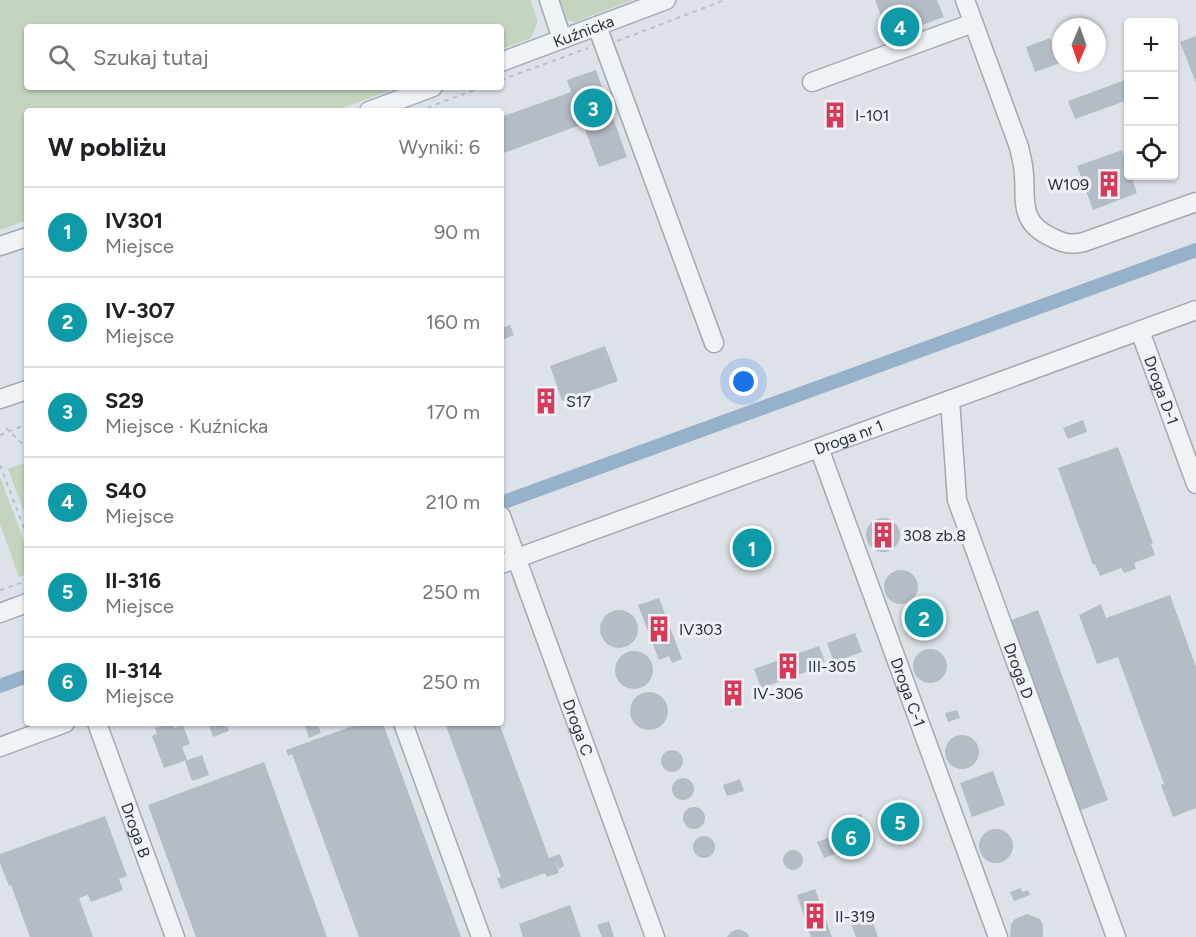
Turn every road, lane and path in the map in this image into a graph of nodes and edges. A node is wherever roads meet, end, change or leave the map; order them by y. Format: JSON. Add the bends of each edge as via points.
{"nodes":[{"id":1,"x":549,"y":0,"type":"edge"},
{"id":2,"x":666,"y":0,"type":"edge"},
{"id":3,"x":725,"y":0,"type":"edge"},
{"id":4,"x":965,"y":0,"type":"edge"},
{"id":5,"x":973,"y":23,"type":"junction"},
{"id":6,"x":597,"y":26,"type":"junction"},
{"id":7,"x":562,"y":39,"type":"junction"},
{"id":8,"x":604,"y":44,"type":"junction"},
{"id":9,"x":504,"y":61,"type":"edge"},
{"id":10,"x":504,"y":79,"type":"edge"},
{"id":11,"x":812,"y":82,"type":"dead end"},
{"id":12,"x":425,"y":90,"type":"edge"},
{"id":13,"x":474,"y":90,"type":"edge"},
{"id":14,"x":377,"y":108,"type":"edge"},
{"id":15,"x":426,"y":108,"type":"edge"},
{"id":16,"x":1196,"y":201,"type":"edge"},
{"id":17,"x":24,"y":241,"type":"edge"},
{"id":18,"x":0,"y":246,"type":"edge"},
{"id":19,"x":1196,"y":310,"type":"edge"},
{"id":20,"x":1140,"y":331,"type":"junction"},
{"id":21,"x":714,"y":343,"type":"dead end"},
{"id":22,"x":24,"y":391,"type":"edge"},
{"id":23,"x":0,"y":399,"type":"edge"},
{"id":24,"x":950,"y":400,"type":"junction"},
{"id":25,"x":24,"y":425,"type":"edge"},
{"id":26,"x":7,"y":429,"type":"junction"},
{"id":27,"x":0,"y":435,"type":"edge"},
{"id":28,"x":24,"y":445,"type":"edge"},
{"id":29,"x":819,"y":448,"type":"junction"},
{"id":30,"x":0,"y":465,"type":"edge"},
{"id":31,"x":1196,"y":484,"type":"edge"},
{"id":32,"x":24,"y":528,"type":"edge"},
{"id":33,"x":504,"y":530,"type":"edge"},
{"id":34,"x":509,"y":561,"type":"edge"},
{"id":35,"x":24,"y":582,"type":"edge"},
{"id":36,"x":0,"y":590,"type":"edge"},
{"id":37,"x":24,"y":604,"type":"edge"},
{"id":38,"x":0,"y":613,"type":"edge"},
{"id":39,"x":57,"y":726,"type":"edge"},
{"id":40,"x":98,"y":726,"type":"edge"},
{"id":41,"x":404,"y":726,"type":"edge"},
{"id":42,"x":0,"y":747,"type":"edge"},
{"id":43,"x":175,"y":937,"type":"edge"},
{"id":44,"x":481,"y":937,"type":"edge"},
{"id":45,"x":655,"y":937,"type":"edge"},
{"id":46,"x":998,"y":937,"type":"edge"},
{"id":47,"x":1116,"y":937,"type":"edge"}],
"edges":[{"from":1,"to":7,"type":"street"},
{"from":2,"to":6,"type":"street","name":"Kuźnicka"},
{"from":3,"to":8,"type":"path"},
{"from":4,"to":5,"type":"street"},
{"from":5,"to":11,"type":"street"},
{"from":5,"to":16,"type":"street","via":[[1019,147],[1029,219],[1045,235],[1068,245],[1084,242]]},
{"from":6,"to":7,"type":"street","name":"Kuźnicka"},
{"from":6,"to":8,"type":"street"},
{"from":7,"to":9,"type":"street","name":"Kuźnicka"},
{"from":8,"to":10,"type":"path"},
{"from":8,"to":21,"type":"street"},
{"from":12,"to":14,"type":"street"},
{"from":13,"to":15,"type":"path"},
{"from":17,"to":18,"type":"street"},
{"from":19,"to":20,"type":"street","name":"Droga nr 1"},
{"from":20,"to":24,"type":"street","name":"Droga nr 1"},
{"from":20,"to":31,"type":"street","name":"Droga D-1"},
{"from":22,"to":23,"type":"street"},
{"from":24,"to":29,"type":"street","name":"Droga nr 1"},
{"from":24,"to":47,"type":"street","name":"Droga D","via":[[957,500]]},
{"from":25,"to":26,"type":"path"},
{"from":26,"to":27,"type":"path"},
{"from":26,"to":28,"type":"path"},
{"from":29,"to":34,"type":"street","name":"Droga nr 1"},
{"from":29,"to":46,"type":"street","name":"Droga C-1"},
{"from":30,"to":32,"type":"path"},
{"from":33,"to":34,"type":"street","name":"Droga C"},
{"from":34,"to":45,"type":"street","name":"Droga C"},
{"from":35,"to":36,"type":"path"},
{"from":37,"to":38,"type":"street"},
{"from":39,"to":42,"type":"street"},
{"from":40,"to":43,"type":"street","name":"Droga B"},
{"from":41,"to":44,"type":"street"}]}
